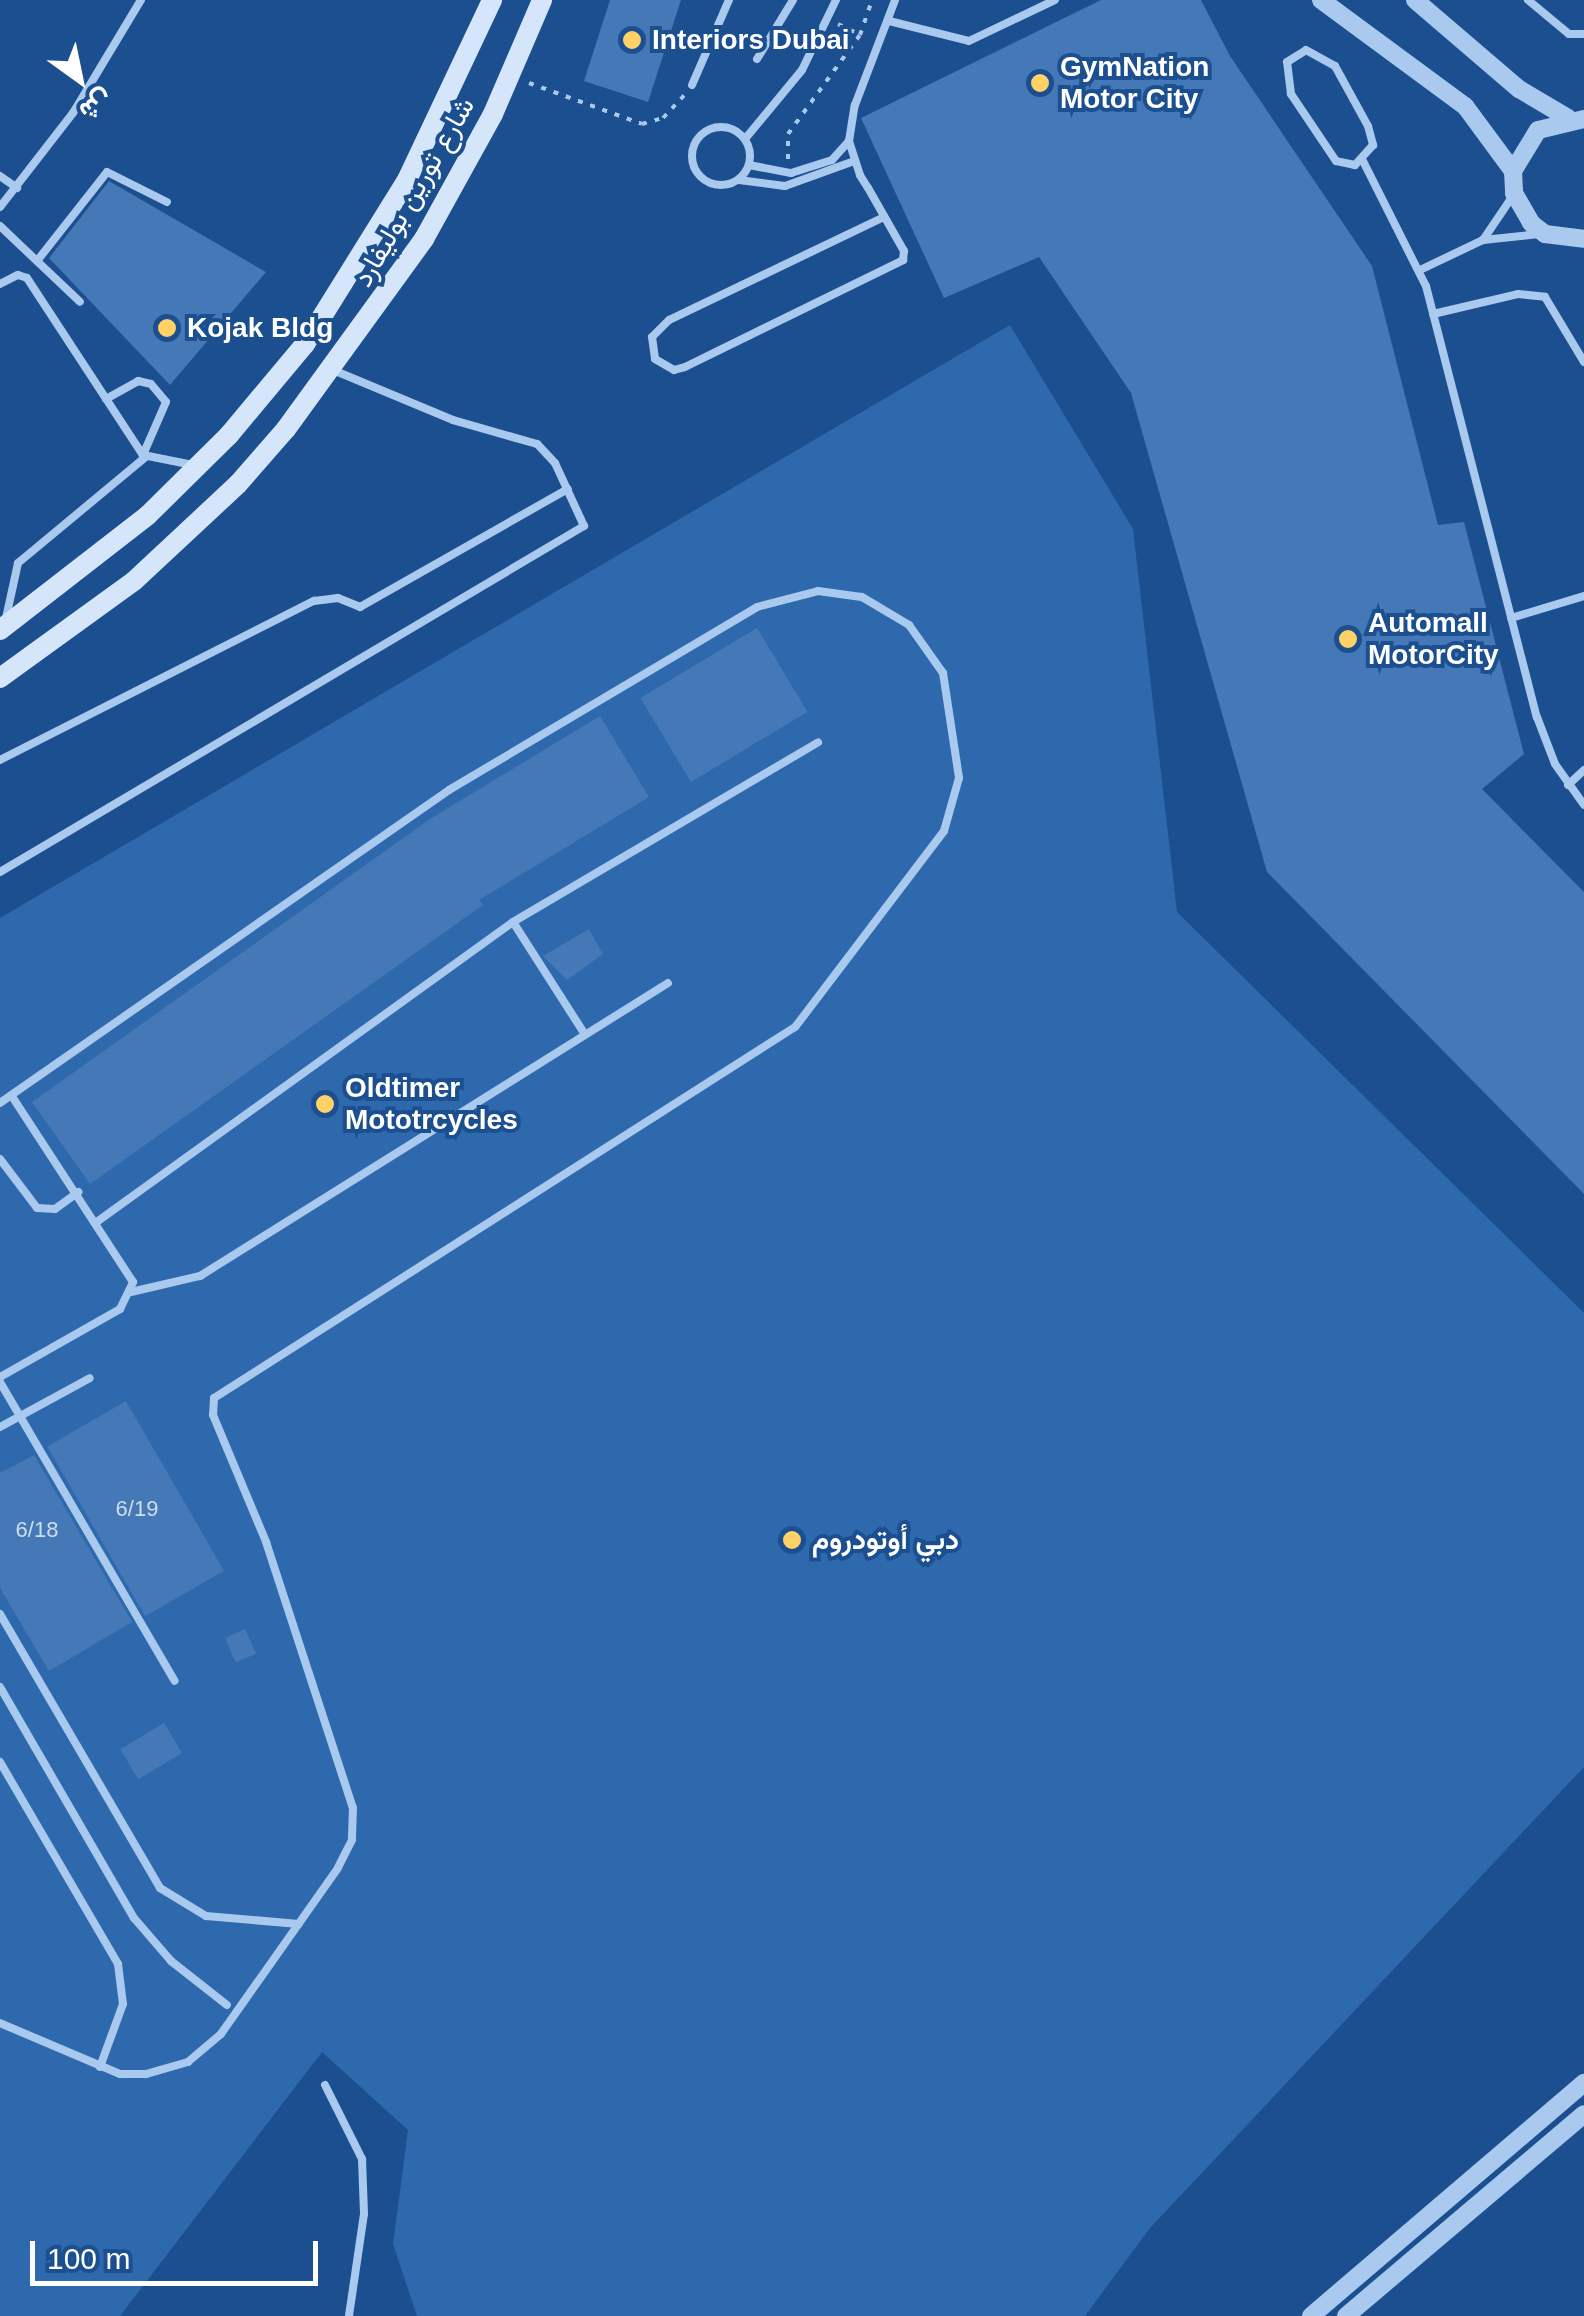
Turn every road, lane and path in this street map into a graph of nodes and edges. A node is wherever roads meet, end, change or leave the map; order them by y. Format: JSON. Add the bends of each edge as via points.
{"nodes":[{"id":1,"x":140,"y":0,"type":"edge"},
{"id":2,"x":492,"y":0,"type":"edge"},
{"id":3,"x":542,"y":0,"type":"edge"},
{"id":4,"x":729,"y":0,"type":"edge"},
{"id":5,"x":793,"y":0,"type":"edge"},
{"id":6,"x":836,"y":0,"type":"edge"},
{"id":7,"x":872,"y":0,"type":"edge"},
{"id":8,"x":896,"y":0,"type":"edge"},
{"id":9,"x":1056,"y":0,"type":"edge"},
{"id":10,"x":1321,"y":0,"type":"edge"},
{"id":11,"x":1415,"y":0,"type":"edge"},
{"id":12,"x":1528,"y":0,"type":"edge"},
{"id":13,"x":830,"y":20,"type":"junction"},
{"id":14,"x":889,"y":21,"type":"junction"},
{"id":15,"x":860,"y":34,"type":"junction"},
{"id":16,"x":1584,"y":34,"type":"edge"},
{"id":17,"x":880,"y":44,"type":"junction"},
{"id":18,"x":757,"y":59,"type":"dead end"},
{"id":19,"x":510,"y":76,"type":"junction"},
{"id":20,"x":692,"y":85,"type":"joint"},
{"id":21,"x":1579,"y":118,"type":"edge"},
{"id":22,"x":745,"y":139,"type":"junction"},
{"id":23,"x":849,"y":141,"type":"junction"},
{"id":24,"x":854,"y":161,"type":"junction"},
{"id":25,"x":1363,"y":161,"type":"junction"},
{"id":26,"x":750,"y":165,"type":"junction"},
{"id":27,"x":1513,"y":171,"type":"junction"},
{"id":28,"x":792,"y":173,"type":"junction"},
{"id":29,"x":0,"y":176,"type":"edge"},
{"id":30,"x":739,"y":180,"type":"junction"},
{"id":31,"x":17,"y":188,"type":"junction"},
{"id":32,"x":1514,"y":193,"type":"junction"},
{"id":33,"x":166,"y":202,"type":"dead end"},
{"id":34,"x":0,"y":208,"type":"edge"},
{"id":35,"x":884,"y":217,"type":"junction"},
{"id":36,"x":0,"y":226,"type":"edge"},
{"id":37,"x":1546,"y":234,"type":"junction"},
{"id":38,"x":1483,"y":240,"type":"junction"},
{"id":39,"x":1579,"y":243,"type":"edge"},
{"id":40,"x":37,"y":261,"type":"junction"},
{"id":41,"x":1420,"y":270,"type":"junction"},
{"id":42,"x":0,"y":272,"type":"edge"},
{"id":43,"x":2,"y":283,"type":"edge"},
{"id":44,"x":80,"y":302,"type":"dead end"},
{"id":45,"x":1433,"y":314,"type":"junction"},
{"id":46,"x":1584,"y":362,"type":"edge"},
{"id":47,"x":333,"y":370,"type":"junction"},
{"id":48,"x":106,"y":399,"type":"junction"},
{"id":49,"x":145,"y":456,"type":"junction"},
{"id":50,"x":198,"y":466,"type":"junction"},
{"id":51,"x":568,"y":489,"type":"junction"},
{"id":52,"x":1584,"y":596,"type":"edge"},
{"id":53,"x":1512,"y":618,"type":"junction"},
{"id":54,"x":2,"y":628,"type":"edge"},
{"id":55,"x":0,"y":678,"type":"edge"},
{"id":56,"x":818,"y":742,"type":"dead end"},
{"id":57,"x":0,"y":760,"type":"edge"},
{"id":58,"x":1584,"y":770,"type":"edge"},
{"id":59,"x":1568,"y":785,"type":"junction"},
{"id":60,"x":1584,"y":806,"type":"edge"},
{"id":61,"x":0,"y":872,"type":"edge"},
{"id":62,"x":514,"y":922,"type":"junction"},
{"id":63,"x":668,"y":983,"type":"dead end"},
{"id":64,"x":584,"y":1033,"type":"junction"},
{"id":65,"x":11,"y":1095,"type":"junction"},
{"id":66,"x":0,"y":1103,"type":"edge"},
{"id":67,"x":0,"y":1159,"type":"edge"},
{"id":68,"x":78,"y":1192,"type":"junction"},
{"id":69,"x":98,"y":1221,"type":"junction"},
{"id":70,"x":131,"y":1292,"type":"junction"},
{"id":71,"x":90,"y":1378,"type":"dead end"},
{"id":72,"x":0,"y":1380,"type":"edge"},
{"id":73,"x":20,"y":1416,"type":"junction"},
{"id":74,"x":0,"y":1427,"type":"edge"},
{"id":75,"x":0,"y":1614,"type":"edge"},
{"id":76,"x":176,"y":1681,"type":"dead end"},
{"id":77,"x":0,"y":1688,"type":"edge"},
{"id":78,"x":0,"y":1762,"type":"edge"},
{"id":79,"x":299,"y":1924,"type":"junction"},
{"id":80,"x":228,"y":2005,"type":"dead end"},
{"id":81,"x":0,"y":2023,"type":"edge"},
{"id":82,"x":100,"y":2067,"type":"junction"},
{"id":83,"x":1584,"y":2083,"type":"edge"},
{"id":84,"x":325,"y":2085,"type":"dead end"},
{"id":85,"x":1584,"y":2114,"type":"edge"},
{"id":86,"x":349,"y":2316,"type":"edge"},
{"id":87,"x":1311,"y":2316,"type":"edge"},
{"id":88,"x":1346,"y":2316,"type":"edge"}],
"edges":[{"from":1,"to":31,"type":"lane","via":[[82,100]]},
{"from":2,"to":50,"type":"main road","name":"شارع تورين بوليفارد","via":[[407,180],[341,292],[267,392]]},
{"from":3,"to":19,"type":"main road","name":"شارع تورين بوليفارد"},
{"from":4,"to":20,"type":"lane"},
{"from":5,"to":18,"type":"lane"},
{"from":6,"to":13,"type":"lane"},
{"from":7,"to":15,"type":"path"},
{"from":8,"to":14,"type":"lane"},
{"from":9,"to":14,"type":"lane","via":[[969,41]]},
{"from":10,"to":27,"type":"street","via":[[1465,106]]},
{"from":11,"to":21,"type":"street","via":[[1519,89]]},
{"from":12,"to":16,"type":"lane","via":[[1568,34]]},
{"from":13,"to":15,"type":"path"},
{"from":13,"to":22,"type":"lane","via":[[802,70]]},
{"from":14,"to":17,"type":"lane"},
{"from":15,"to":17,"type":"path"},
{"from":15,"to":28,"type":"path","via":[[788,134]]},
{"from":17,"to":23,"type":"lane","via":[[855,105]]},
{"from":19,"to":20,"type":"path","via":[[642,124],[663,118]]},
{"from":19,"to":47,"type":"main road","name":"شارع تورين بوليفارد","via":[[424,239]]},
{"from":21,"to":27,"type":"street","via":[[1526,142]]},
{"from":22,"to":26,"type":"lane"},
{"from":22,"to":30,"type":"lane","via":[[736,130],[711,128],[692,158],[703,180]]},
{"from":23,"to":24,"type":"lane"},
{"from":23,"to":28,"type":"lane","via":[[832,160]]},
{"from":24,"to":30,"type":"lane","via":[[785,186]]},
{"from":24,"to":35,"type":"lane"},
{"from":25,"to":25,"type":"lane","via":[[1371,135],[1335,66],[1318,51],[1295,54],[1284,74],[1290,94],[1336,162]]},
{"from":25,"to":41,"type":"lane"},
{"from":26,"to":28,"type":"lane"},
{"from":26,"to":30,"type":"lane"},
{"from":27,"to":32,"type":"street"},
{"from":29,"to":31,"type":"lane"},
{"from":31,"to":34,"type":"lane"},
{"from":32,"to":37,"type":"street","via":[[1520,210]]},
{"from":32,"to":38,"type":"lane"},
{"from":33,"to":40,"type":"lane","via":[[107,172]]},
{"from":35,"to":35,"type":"lane","via":[[904,250],[899,264],[684,368],[655,359],[652,337],[668,320]]},
{"from":36,"to":40,"type":"lane"},
{"from":37,"to":38,"type":"lane"},
{"from":37,"to":39,"type":"street"},
{"from":38,"to":41,"type":"lane"},
{"from":40,"to":44,"type":"lane"},
{"from":41,"to":45,"type":"lane"},
{"from":42,"to":43,"type":"lane"},
{"from":43,"to":48,"type":"lane","via":[[26,278]]},
{"from":45,"to":46,"type":"lane","via":[[1518,294],[1545,296]]},
{"from":45,"to":53,"type":"lane"},
{"from":47,"to":51,"type":"lane","via":[[434,414],[537,444]]},
{"from":47,"to":55,"type":"main road","name":"شارع تورين بوليفارد","via":[[194,528],[88,617]]},
{"from":48,"to":49,"type":"lane"},
{"from":48,"to":49,"type":"lane","via":[[138,381],[151,384],[166,402]]},
{"from":49,"to":50,"type":"lane"},
{"from":49,"to":54,"type":"lane","via":[[18,563]]},
{"from":50,"to":54,"type":"main road","name":"شارع تورين بوليفارد","via":[[96,559]]},
{"from":51,"to":57,"type":"lane","via":[[360,607],[338,598],[314,600]]},
{"from":51,"to":61,"type":"lane","via":[[584,519],[573,536]]},
{"from":52,"to":53,"type":"lane"},
{"from":53,"to":59,"type":"lane","via":[[1545,741]]},
{"from":56,"to":62,"type":"lane"},
{"from":58,"to":59,"type":"lane"},
{"from":59,"to":60,"type":"lane"},
{"from":62,"to":64,"type":"lane"},
{"from":62,"to":69,"type":"lane"},
{"from":63,"to":64,"type":"lane"},
{"from":64,"to":70,"type":"lane","via":[[200,1276]]},
{"from":65,"to":66,"type":"lane"},
{"from":65,"to":68,"type":"lane"},
{"from":65,"to":79,"type":"lane","via":[[449,790],[757,607],[797,593],[862,597],[909,625],[944,673],[953,700],[959,778],[944,830],[796,1027],[214,1398],[213,1415],[266,1542],[352,1808],[347,1854]]},
{"from":67,"to":68,"type":"lane","via":[[37,1208],[55,1209]]},
{"from":68,"to":69,"type":"lane"},
{"from":69,"to":70,"type":"lane","via":[[131,1272]]},
{"from":70,"to":72,"type":"lane","via":[[120,1309]]},
{"from":71,"to":73,"type":"lane"},
{"from":72,"to":73,"type":"lane"},
{"from":73,"to":74,"type":"lane"},
{"from":73,"to":76,"type":"lane"},
{"from":75,"to":79,"type":"lane","via":[[160,1888],[206,1916]]},
{"from":77,"to":80,"type":"lane","via":[[134,1918],[171,1961]]},
{"from":78,"to":82,"type":"lane","via":[[118,1964],[123,2004]]},
{"from":79,"to":82,"type":"lane","via":[[206,2050],[146,2074]]},
{"from":81,"to":82,"type":"lane"},
{"from":83,"to":87,"type":"street"},
{"from":84,"to":86,"type":"lane","via":[[362,2159],[364,2214]]},
{"from":85,"to":88,"type":"street"}]}
